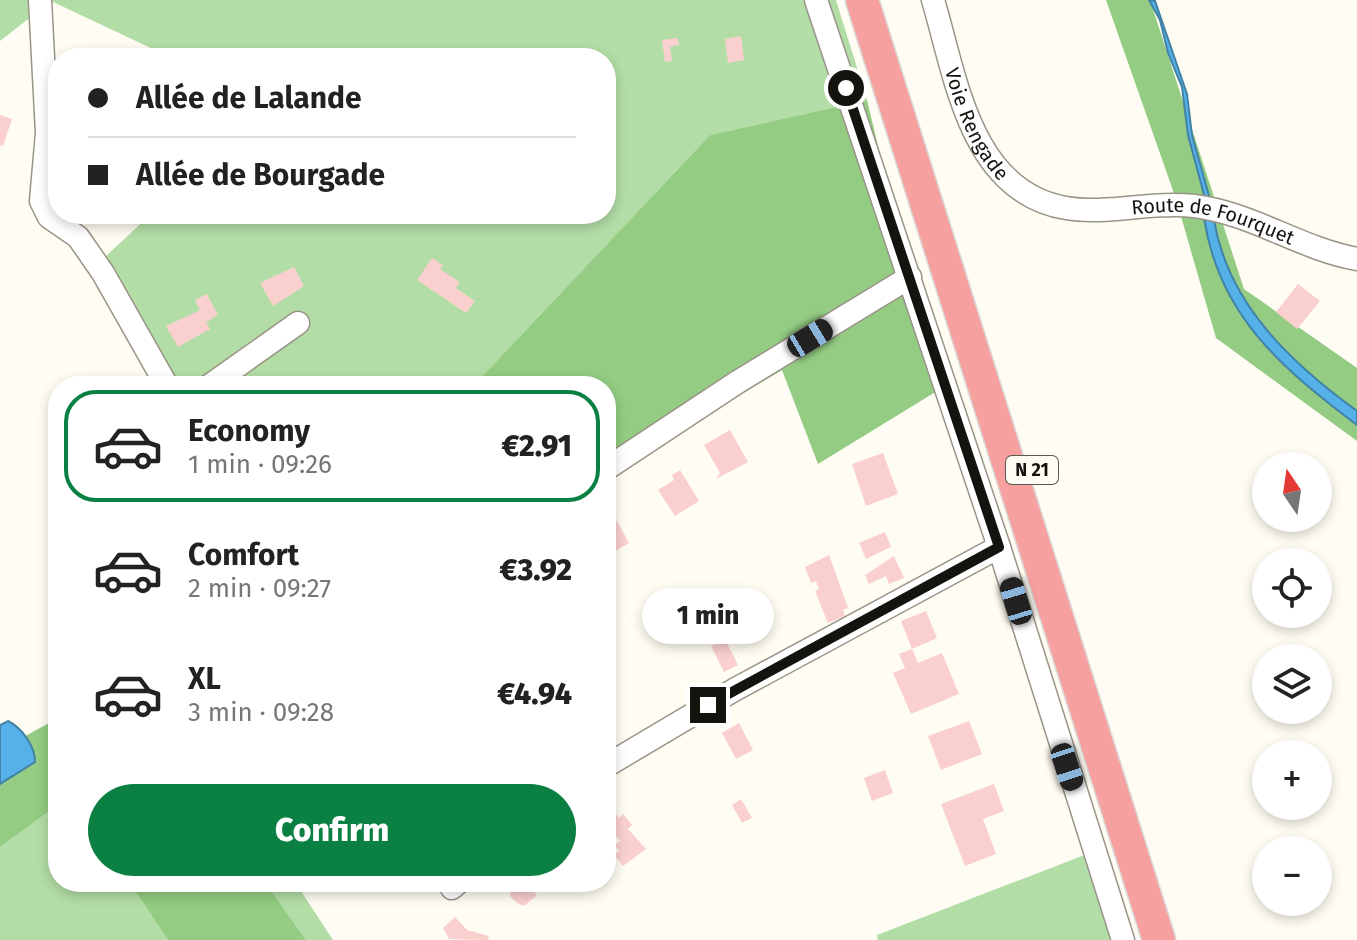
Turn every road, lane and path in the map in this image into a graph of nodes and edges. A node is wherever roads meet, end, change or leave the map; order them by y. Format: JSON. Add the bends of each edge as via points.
{"nodes":[{"id":1,"x":40,"y":0,"type":"edge"},
{"id":2,"x":816,"y":0,"type":"edge"},
{"id":3,"x":862,"y":0,"type":"edge"},
{"id":4,"x":885,"y":0,"type":"edge"},
{"id":5,"x":933,"y":0,"type":"edge"},
{"id":6,"x":1067,"y":209,"type":"joint"},
{"id":7,"x":48,"y":215,"type":"edge"},
{"id":8,"x":59,"y":224,"type":"edge"},
{"id":9,"x":1357,"y":259,"type":"edge"},
{"id":10,"x":910,"y":277,"type":"junction"},
{"id":11,"x":298,"y":323,"type":"dead end"},
{"id":12,"x":161,"y":376,"type":"edge"},
{"id":13,"x":223,"y":376,"type":"edge"},
{"id":14,"x":616,"y":462,"type":"edge"},
{"id":15,"x":999,"y":547,"type":"junction"},
{"id":16,"x":616,"y":760,"type":"edge"},
{"id":17,"x":1123,"y":940,"type":"edge"},
{"id":18,"x":1159,"y":940,"type":"edge"},
{"id":19,"x":1179,"y":940,"type":"edge"}],
"edges":[{"from":1,"to":7,"type":"street","via":[[47,133],[41,201]]},
{"from":2,"to":10,"type":"street"},
{"from":3,"to":18,"type":"highway","number":"N 21"},
{"from":4,"to":19,"type":"highway","number":"N 21"},
{"from":5,"to":6,"type":"street","name":"Voie Rengade","via":[[964,103],[990,162],[1029,195]]},
{"from":6,"to":9,"type":"street","name":"Route de Fourquet","via":[[1168,205],[1215,210]]},
{"from":8,"to":12,"type":"street","via":[[78,237],[103,273]]},
{"from":10,"to":14,"type":"street"},
{"from":10,"to":15,"type":"street"},
{"from":11,"to":13,"type":"street"},
{"from":15,"to":16,"type":"street"},
{"from":15,"to":17,"type":"street"}]}
